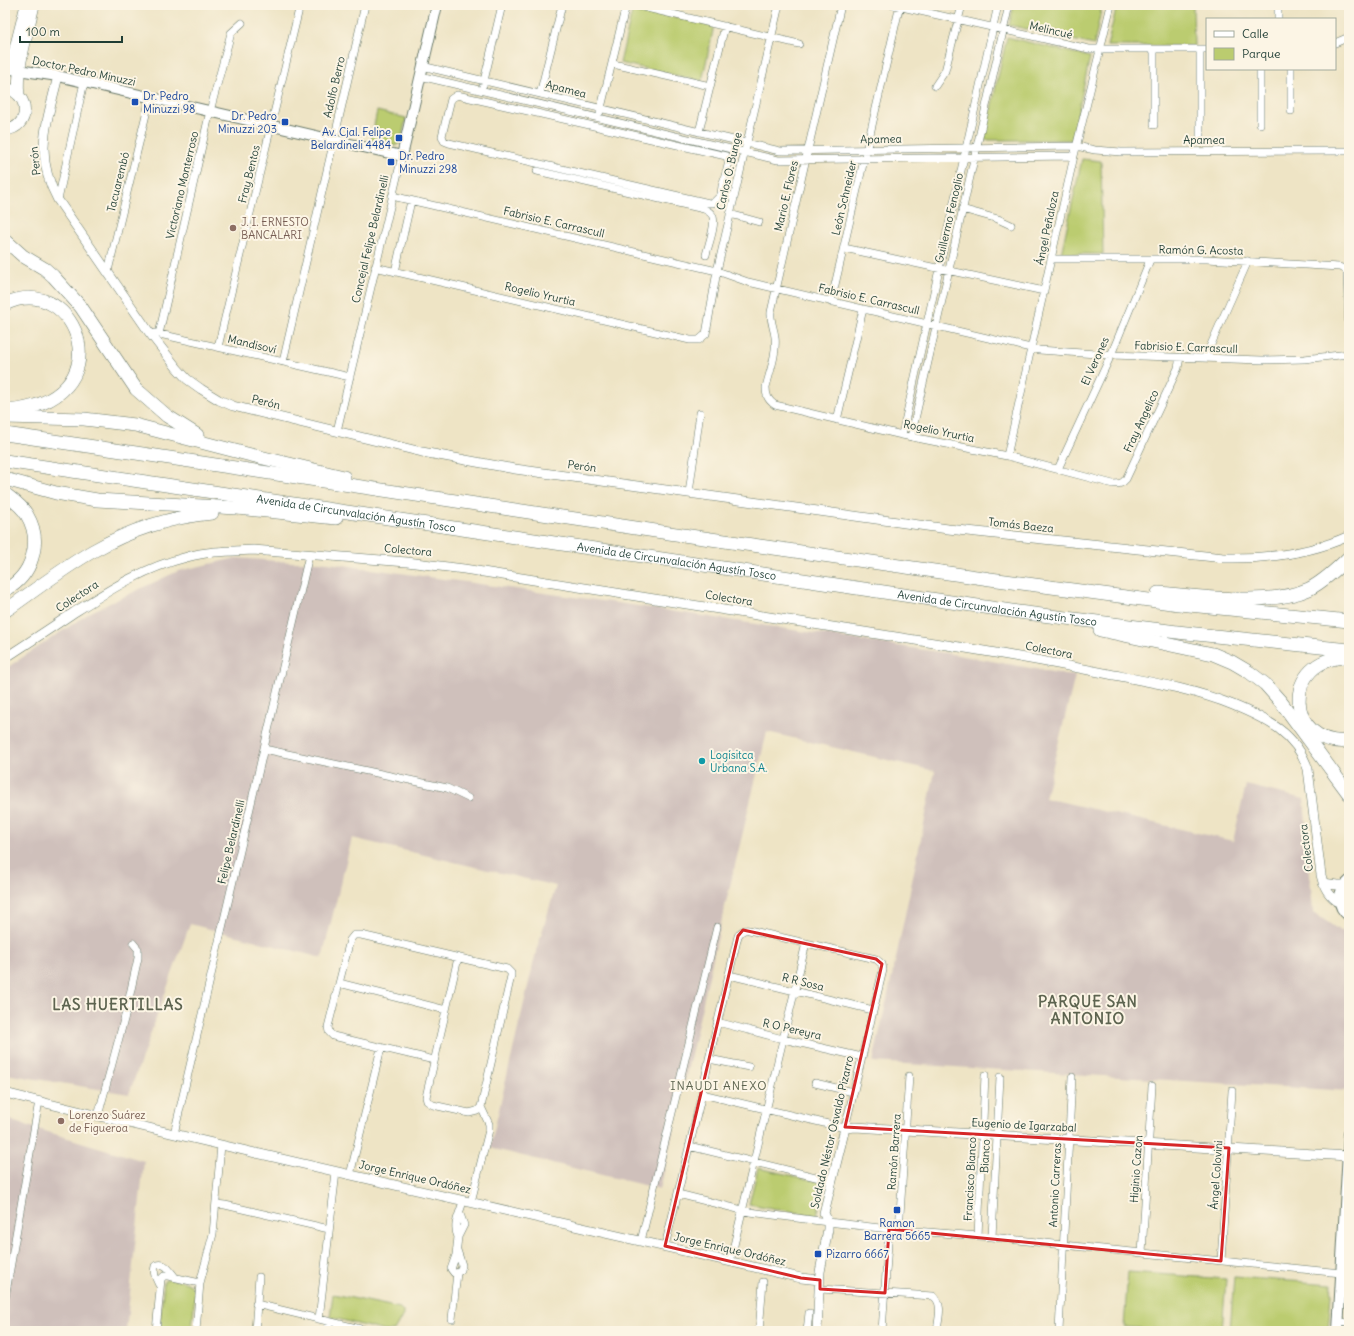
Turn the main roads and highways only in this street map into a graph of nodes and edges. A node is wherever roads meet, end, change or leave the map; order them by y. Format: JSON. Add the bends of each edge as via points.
{"nodes":[{"id":1,"x":26,"y":5,"type":"edge"},
{"id":2,"x":34,"y":5,"type":"edge"},
{"id":3,"x":437,"y":5,"type":"edge"},
{"id":4,"x":20,"y":70,"type":"junction"},
{"id":5,"x":6,"y":71,"type":"edge"},
{"id":6,"x":5,"y":88,"type":"edge"},
{"id":7,"x":19,"y":95,"type":"junction"},
{"id":8,"x":9,"y":129,"type":"edge"},
{"id":9,"x":5,"y":139,"type":"edge"},
{"id":10,"x":402,"y":156,"type":"joint"},
{"id":11,"x":5,"y":240,"type":"edge"},
{"id":12,"x":5,"y":304,"type":"edge"},
{"id":13,"x":5,"y":411,"type":"edge"},
{"id":14,"x":5,"y":417,"type":"edge"},
{"id":15,"x":5,"y":434,"type":"edge"},
{"id":16,"x":218,"y":446,"type":"junction"},
{"id":17,"x":5,"y":461,"type":"edge"},
{"id":18,"x":5,"y":480,"type":"edge"},
{"id":19,"x":5,"y":494,"type":"edge"},
{"id":20,"x":412,"y":494,"type":"junction"},
{"id":21,"x":254,"y":510,"type":"junction"},
{"id":22,"x":514,"y":536,"type":"junction"},
{"id":23,"x":1349,"y":557,"type":"edge"},
{"id":24,"x":990,"y":579,"type":"junction"},
{"id":25,"x":5,"y":590,"type":"edge"},
{"id":26,"x":5,"y":611,"type":"edge"},
{"id":27,"x":1018,"y":612,"type":"junction"},
{"id":28,"x":1349,"y":621,"type":"edge"},
{"id":29,"x":1349,"y":650,"type":"edge"},
{"id":30,"x":1349,"y":657,"type":"edge"},
{"id":31,"x":1349,"y":741,"type":"edge"},
{"id":32,"x":1349,"y":794,"type":"edge"},
{"id":33,"x":1347,"y":883,"type":"edge"},
{"id":34,"x":1349,"y":916,"type":"edge"},
{"id":35,"x":1349,"y":1133,"type":"edge"},
{"id":36,"x":1348,"y":1153,"type":"edge"},
{"id":37,"x":1347,"y":1199,"type":"edge"},
{"id":38,"x":1349,"y":1246,"type":"edge"},
{"id":39,"x":1341,"y":1270,"type":"junction"},
{"id":40,"x":1342,"y":1325,"type":"edge"}],
"edges":[{"from":1,"to":5,"type":"main road"},
{"from":2,"to":4,"type":"main road"},
{"from":3,"to":10,"type":"main road","name":"Concejal Felipe Belardinelli"},
{"from":4,"to":5,"type":"main road","name":"Doctor Pedro Minuzzi"},
{"from":4,"to":7,"type":"main road"},
{"from":4,"to":10,"type":"main road","name":"Doctor Pedro Minuzzi","via":[[58,76]]},
{"from":6,"to":7,"type":"main road"},
{"from":7,"to":8,"type":"main road","via":[[24,105],[24,116],[18,125]]},
{"from":8,"to":9,"type":"main road"},
{"from":11,"to":16,"type":"highway","via":[[53,276],[81,307],[136,389],[183,428]]},
{"from":12,"to":13,"type":"highway","via":[[26,299],[43,301],[51,305],[70,321],[79,348],[78,363],[73,377],[59,393],[38,405]]},
{"from":14,"to":16,"type":"highway","via":[[107,421]]},
{"from":15,"to":20,"type":"highway"},
{"from":16,"to":20,"type":"highway"},
{"from":17,"to":22,"type":"highway","name":"Avenida de Circunvalación Agustín Tosco"},
{"from":18,"to":21,"type":"highway","via":[[97,500]]},
{"from":19,"to":25,"type":"highway","via":[[27,514],[35,541],[28,569],[18,581]]},
{"from":20,"to":24,"type":"highway"},
{"from":21,"to":22,"type":"highway","via":[[422,530]]},
{"from":21,"to":26,"type":"highway","via":[[184,517],[124,536],[92,552]]},
{"from":22,"to":27,"type":"highway","name":"Avenida de Circunvalación Agustín Tosco"},
{"from":23,"to":24,"type":"highway","via":[[1335,571],[1309,588],[1275,598],[1199,596]]},
{"from":24,"to":28,"type":"highway","via":[[1194,606]]},
{"from":27,"to":29,"type":"highway","name":"Avenida de Circunvalación Agustín Tosco"},
{"from":27,"to":32,"type":"highway","via":[[1209,653],[1236,664],[1272,692]]},
{"from":30,"to":31,"type":"highway","via":[[1326,661],[1312,669],[1303,681],[1299,704],[1303,718],[1312,730],[1333,741]]},
{"from":33,"to":34,"type":"main road","via":[[1339,897],[1342,909]]},
{"from":35,"to":36,"type":"main road"},
{"from":36,"to":37,"type":"main road"},
{"from":37,"to":39,"type":"main road"},
{"from":38,"to":39,"type":"main road"},
{"from":39,"to":40,"type":"main road"}]}
